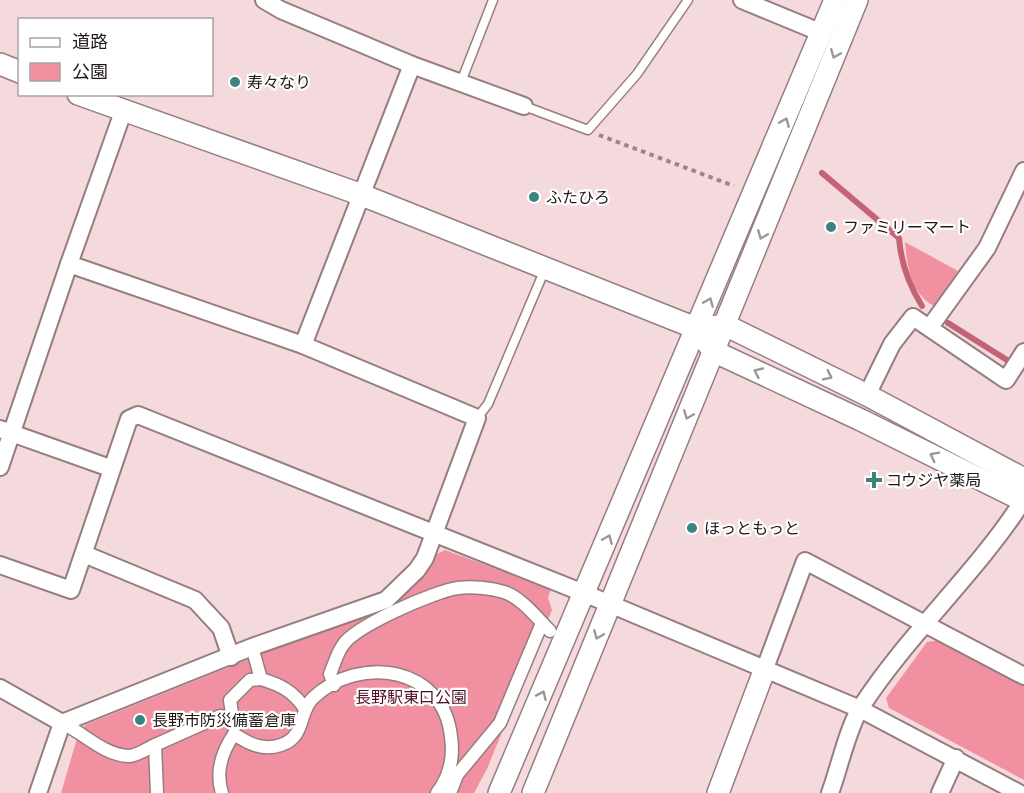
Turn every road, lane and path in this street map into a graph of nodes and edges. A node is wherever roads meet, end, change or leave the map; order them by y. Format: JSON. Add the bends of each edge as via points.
{"nodes":[{"id":1,"x":264,"y":0,"type":"edge"},
{"id":2,"x":493,"y":0,"type":"edge"},
{"id":3,"x":688,"y":0,"type":"edge"},
{"id":4,"x":742,"y":0,"type":"edge"},
{"id":5,"x":835,"y":0,"type":"edge"},
{"id":6,"x":857,"y":0,"type":"edge"},
{"id":7,"x":822,"y":33,"type":"junction"},
{"id":8,"x":0,"y":64,"type":"edge"},
{"id":9,"x":412,"y":65,"type":"junction"},
{"id":10,"x":18,"y":71,"type":"edge"},
{"id":11,"x":461,"y":81,"type":"junction"},
{"id":12,"x":83,"y":96,"type":"edge"},
{"id":13,"x":524,"y":106,"type":"joint"},
{"id":14,"x":123,"y":112,"type":"junction"},
{"id":15,"x":588,"y":130,"type":"junction"},
{"id":16,"x":1024,"y":171,"type":"edge"},
{"id":17,"x":734,"y":186,"type":"dead end"},
{"id":18,"x":362,"y":195,"type":"junction"},
{"id":19,"x":69,"y":264,"type":"junction"},
{"id":20,"x":545,"y":269,"type":"junction"},
{"id":21,"x":725,"y":325,"type":"junction"},
{"id":22,"x":930,"y":327,"type":"junction"},
{"id":23,"x":698,"y":329,"type":"junction"},
{"id":24,"x":303,"y":345,"type":"junction"},
{"id":25,"x":713,"y":351,"type":"junction"},
{"id":26,"x":1024,"y":352,"type":"edge"},
{"id":27,"x":867,"y":396,"type":"junction"},
{"id":28,"x":477,"y":418,"type":"junction"},
{"id":29,"x":6,"y":431,"type":"edge"},
{"id":30,"x":0,"y":467,"type":"edge"},
{"id":31,"x":110,"y":468,"type":"junction"},
{"id":32,"x":1024,"y":479,"type":"edge"},
{"id":33,"x":1024,"y":500,"type":"edge"},
{"id":34,"x":433,"y":533,"type":"junction"},
{"id":35,"x":84,"y":554,"type":"junction"},
{"id":36,"x":0,"y":566,"type":"edge"},
{"id":37,"x":586,"y":594,"type":"junction"},
{"id":38,"x":611,"y":605,"type":"junction"},
{"id":39,"x":924,"y":623,"type":"junction"},
{"id":40,"x":252,"y":647,"type":"junction"},
{"id":41,"x":231,"y":657,"type":"junction"},
{"id":42,"x":764,"y":671,"type":"junction"},
{"id":43,"x":1024,"y":676,"type":"edge"},
{"id":44,"x":261,"y":679,"type":"junction"},
{"id":45,"x":334,"y":685,"type":"junction"},
{"id":46,"x":0,"y":688,"type":"edge"},
{"id":47,"x":305,"y":709,"type":"junction"},
{"id":48,"x":860,"y":709,"type":"junction"},
{"id":49,"x":234,"y":720,"type":"junction"},
{"id":50,"x":62,"y":723,"type":"junction"},
{"id":51,"x":234,"y":734,"type":"junction"},
{"id":52,"x":155,"y":745,"type":"junction"},
{"id":53,"x":956,"y":758,"type":"junction"},
{"id":54,"x":446,"y":789,"type":"edge"},
{"id":55,"x":38,"y":793,"type":"edge"},
{"id":56,"x":157,"y":793,"type":"edge"},
{"id":57,"x":222,"y":793,"type":"edge"},
{"id":58,"x":500,"y":793,"type":"edge"},
{"id":59,"x":532,"y":793,"type":"edge"},
{"id":60,"x":718,"y":793,"type":"edge"},
{"id":61,"x":830,"y":793,"type":"edge"},
{"id":62,"x":940,"y":793,"type":"edge"},
{"id":63,"x":1019,"y":793,"type":"edge"}],
"edges":[{"from":1,"to":9,"type":"street"},
{"from":2,"to":11,"type":"lane"},
{"from":3,"to":15,"type":"lane","via":[[637,74]]},
{"from":4,"to":7,"type":"street"},
{"from":5,"to":7,"type":"street"},
{"from":6,"to":21,"type":"street","one_way":true},
{"from":23,"to":7,"type":"street","one_way":true},
{"from":8,"to":10,"type":"street"},
{"from":9,"to":11,"type":"street"},
{"from":9,"to":18,"type":"street"},
{"from":11,"to":13,"type":"street"},
{"from":12,"to":14,"type":"street"},
{"from":13,"to":15,"type":"lane"},
{"from":14,"to":18,"type":"street"},
{"from":14,"to":19,"type":"street"},
{"from":15,"to":17,"type":"path"},
{"from":16,"to":22,"type":"street","via":[[987,248]]},
{"from":18,"to":20,"type":"street"},
{"from":18,"to":24,"type":"street"},
{"from":19,"to":24,"type":"street"},
{"from":19,"to":29,"type":"street"},
{"from":20,"to":23,"type":"street"},
{"from":20,"to":28,"type":"lane","via":[[488,404]]},
{"from":21,"to":23,"type":"street"},
{"from":21,"to":25,"type":"street"},
{"from":21,"to":27,"type":"street","one_way":true},
{"from":22,"to":26,"type":"street","via":[[1006,380]]},
{"from":22,"to":27,"type":"street","via":[[914,317],[891,344]]},
{"from":23,"to":25,"type":"street"},
{"from":37,"to":23,"type":"street","one_way":true,"via":[[671,384]]},
{"from":24,"to":28,"type":"street"},
{"from":33,"to":25,"type":"street","one_way":true},
{"from":25,"to":38,"type":"street","one_way":true},
{"from":27,"to":32,"type":"street"},
{"from":28,"to":34,"type":"street"},
{"from":29,"to":30,"type":"street"},
{"from":29,"to":31,"type":"street"},
{"from":31,"to":34,"type":"street","via":[[129,418],[138,415]]},
{"from":31,"to":35,"type":"street"},
{"from":33,"to":39,"type":"street"},
{"from":34,"to":37,"type":"street"},
{"from":34,"to":40,"type":"street","via":[[417,570],[386,600]]},
{"from":35,"to":36,"type":"street","via":[[71,590]]},
{"from":35,"to":41,"type":"street","via":[[195,600],[221,628]]},
{"from":37,"to":38,"type":"street"},
{"from":58,"to":37,"type":"street","one_way":true},
{"from":38,"to":42,"type":"street"},
{"from":38,"to":59,"type":"street","one_way":true},
{"from":39,"to":42,"type":"street","via":[[805,561]]},
{"from":39,"to":43,"type":"street"},
{"from":39,"to":48,"type":"street"},
{"from":40,"to":41,"type":"street"},
{"from":40,"to":44,"type":"street"},
{"from":41,"to":50,"type":"street"},
{"from":42,"to":48,"type":"street"},
{"from":42,"to":60,"type":"street"},
{"from":44,"to":47,"type":"street","via":[[284,686]]},
{"from":44,"to":49,"type":"street","via":[[250,680],[230,700]]},
{"from":45,"to":47,"type":"street","via":[[313,698]]},
{"from":45,"to":54,"type":"street","via":[[357,673],[380,671],[398,674],[434,693],[451,728],[453,751]]},
{"from":45,"to":54,"type":"street","via":[[330,674],[344,643],[374,621],[416,600],[458,588],[505,592],[546,627],[500,723]]},
{"from":46,"to":50,"type":"street"},
{"from":47,"to":51,"type":"street","via":[[300,731],[283,745],[263,748]]},
{"from":48,"to":53,"type":"street"},
{"from":48,"to":61,"type":"street"},
{"from":49,"to":51,"type":"street"},
{"from":49,"to":52,"type":"street","via":[[220,716]]},
{"from":50,"to":52,"type":"street","via":[[98,747],[130,756]]},
{"from":50,"to":55,"type":"street"},
{"from":51,"to":57,"type":"street","via":[[224,748],[219,767]]},
{"from":52,"to":56,"type":"street"},
{"from":53,"to":62,"type":"street"},
{"from":53,"to":63,"type":"street"}]}
